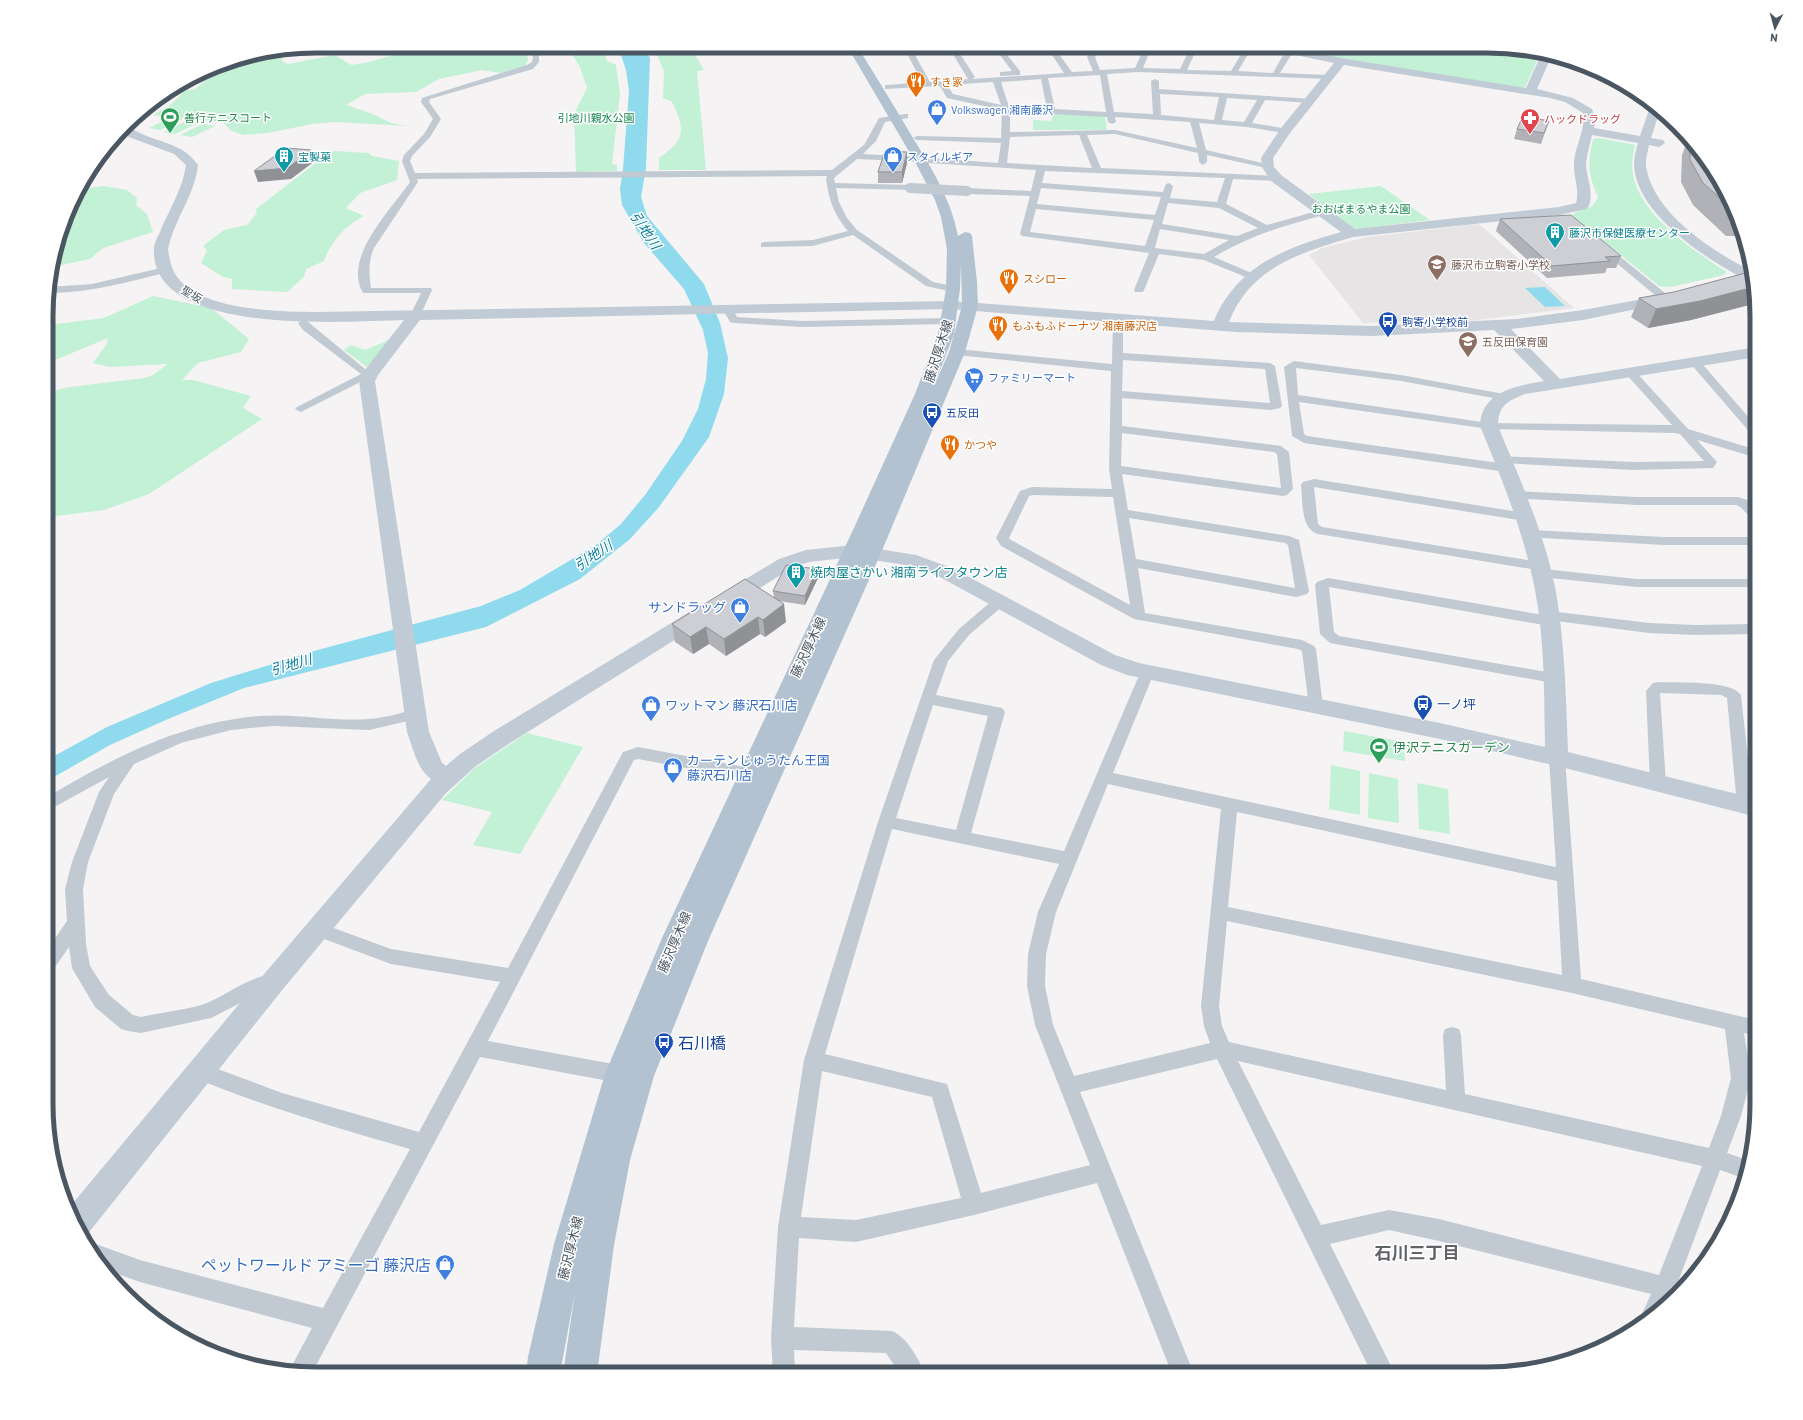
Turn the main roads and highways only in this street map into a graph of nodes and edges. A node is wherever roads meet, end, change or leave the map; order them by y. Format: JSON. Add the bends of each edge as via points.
{"nodes":[{"id":1,"x":857,"y":53,"type":"edge"},
{"id":2,"x":867,"y":53,"type":"edge"},
{"id":3,"x":900,"y":117,"type":"junction"},
{"id":4,"x":925,"y":160,"type":"junction"},
{"id":5,"x":862,"y":552,"type":"junction"},
{"id":6,"x":544,"y":1367,"type":"edge"},
{"id":7,"x":581,"y":1367,"type":"edge"}],
"edges":[{"from":1,"to":3,"type":"main road","name":"藤沢厚木線"},
{"from":2,"to":3,"type":"main road","name":"藤沢厚木線","via":[[888,86]]},
{"from":3,"to":4,"type":"main road","name":"藤沢厚木線"},
{"from":3,"to":4,"type":"main road","name":"藤沢厚木線","via":[[917,138]]},
{"from":4,"to":5,"type":"main road","name":"藤沢厚木線","via":[[948,217],[954,249],[951,305],[946,334]]},
{"from":4,"to":5,"type":"main road","name":"藤沢厚木線","via":[[961,217],[968,256],[970,306],[957,352]]},
{"from":5,"to":6,"type":"main road","name":"藤沢厚木線","via":[[750,774],[675,938],[619,1074],[570,1244]]},
{"from":5,"to":7,"type":"main road","name":"藤沢厚木線","via":[[640,1076],[615,1160],[598,1245]]}]}
